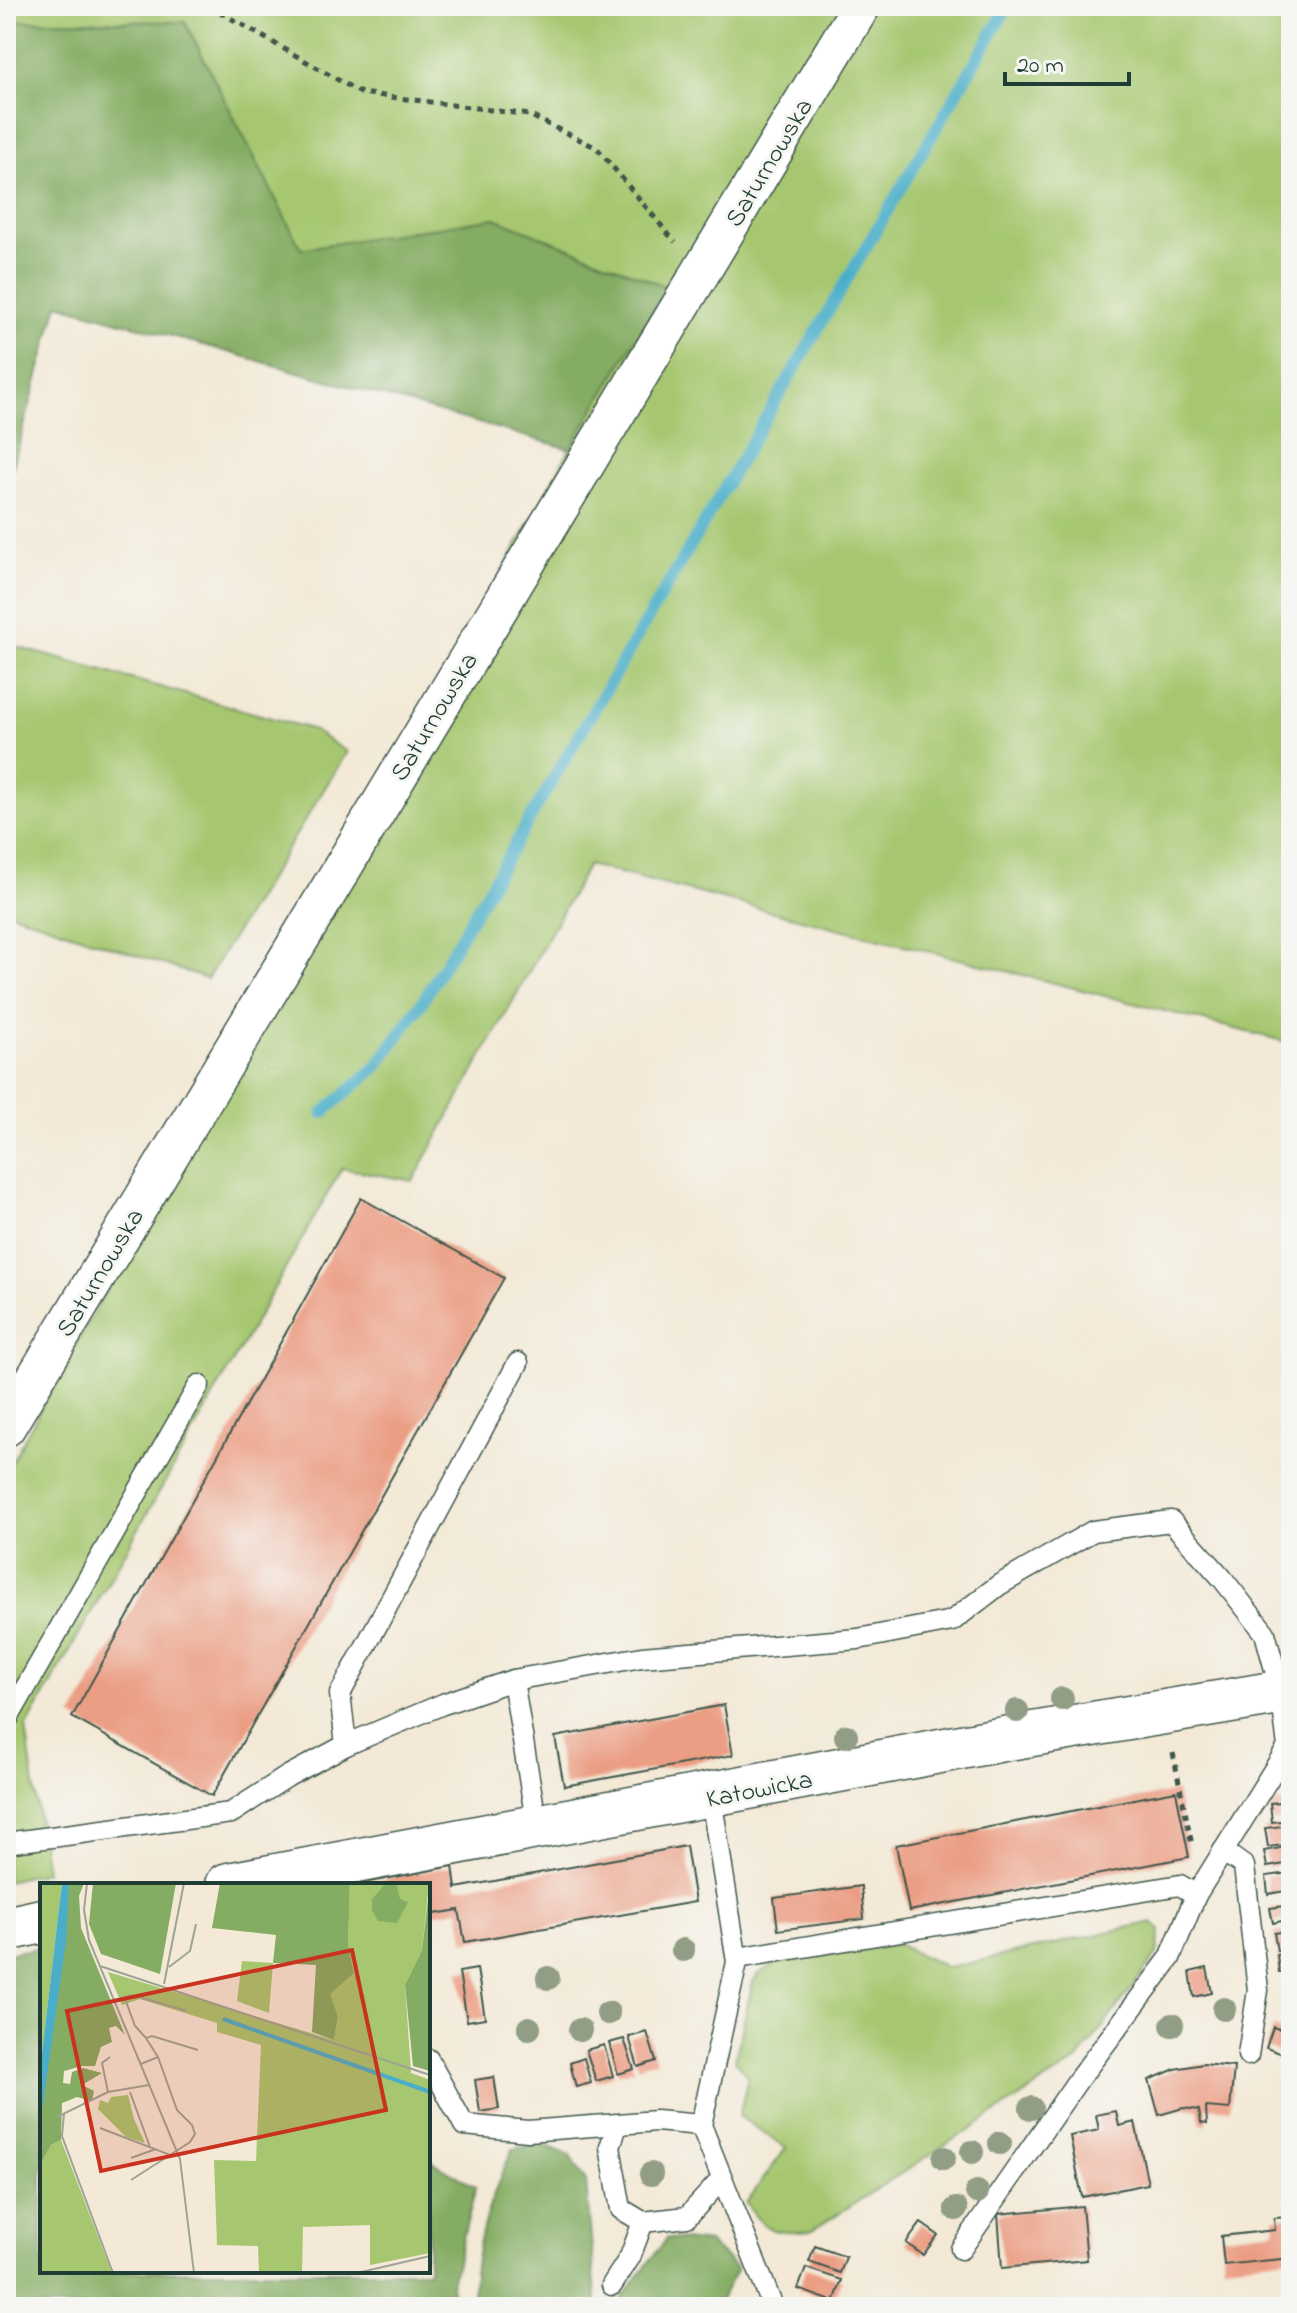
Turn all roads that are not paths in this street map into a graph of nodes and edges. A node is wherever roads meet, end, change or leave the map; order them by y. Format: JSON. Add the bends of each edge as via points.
{"nodes":[{"id":1,"x":861,"y":6,"type":"edge"},
{"id":2,"x":518,"y":1363,"type":"dead end"},
{"id":3,"x":199,"y":1385,"type":"dead end"},
{"id":4,"x":6,"y":1427,"type":"edge"},
{"id":5,"x":513,"y":1680,"type":"junction"},
{"id":6,"x":1286,"y":1692,"type":"edge"},
{"id":7,"x":6,"y":1722,"type":"edge"},
{"id":8,"x":346,"y":1745,"type":"junction"},
{"id":9,"x":1290,"y":1748,"type":"edge"},
{"id":10,"x":711,"y":1797,"type":"junction"},
{"id":11,"x":537,"y":1827,"type":"junction"},
{"id":12,"x":6,"y":1843,"type":"edge"},
{"id":13,"x":1223,"y":1851,"type":"junction"},
{"id":14,"x":239,"y":1883,"type":"edge"},
{"id":15,"x":1196,"y":1895,"type":"junction"},
{"id":16,"x":40,"y":1921,"type":"edge"},
{"id":17,"x":6,"y":1929,"type":"edge"},
{"id":18,"x":737,"y":1958,"type":"junction"},
{"id":19,"x":1248,"y":2055,"type":"dead end"},
{"id":20,"x":430,"y":2063,"type":"edge"},
{"id":21,"x":701,"y":2125,"type":"junction"},
{"id":22,"x":617,"y":2126,"type":"junction"},
{"id":23,"x":720,"y":2181,"type":"junction"},
{"id":24,"x":643,"y":2222,"type":"junction"},
{"id":25,"x":961,"y":2249,"type":"dead end"},
{"id":26,"x":612,"y":2285,"type":"dead end"},
{"id":27,"x":773,"y":2307,"type":"edge"}],
"edges":[{"from":1,"to":4,"type":"street","name":"Saturnowska"},
{"from":2,"to":8,"type":"lane","via":[[340,1694]]},
{"from":3,"to":7,"type":"lane"},
{"from":5,"to":6,"type":"lane","via":[[642,1657],[858,1639],[952,1621],[999,1585],[1093,1531],[1171,1521],[1265,1633]]},
{"from":5,"to":8,"type":"lane"},
{"from":5,"to":11,"type":"lane"},
{"from":6,"to":9,"type":"lane"},
{"from":6,"to":10,"type":"street","name":"Katowicka","via":[[1009,1738]]},
{"from":8,"to":12,"type":"lane","via":[[231,1813]]},
{"from":9,"to":13,"type":"lane"},
{"from":10,"to":11,"type":"street","name":"Katowicka"},
{"from":10,"to":18,"type":"lane"},
{"from":11,"to":14,"type":"street","name":"Katowicka"},
{"from":13,"to":15,"type":"lane"},
{"from":13,"to":19,"type":"lane","via":[[1244,1866],[1258,1990]]},
{"from":15,"to":18,"type":"lane","via":[[1180,1885]]},
{"from":15,"to":25,"type":"lane","via":[[1170,1958]]},
{"from":16,"to":17,"type":"street"},
{"from":18,"to":21,"type":"lane"},
{"from":20,"to":22,"type":"lane","via":[[464,2125],[528,2131]]},
{"from":21,"to":22,"type":"lane","via":[[656,2121]]},
{"from":21,"to":23,"type":"lane"},
{"from":22,"to":24,"type":"lane","via":[[610,2147],[621,2209]]},
{"from":23,"to":24,"type":"lane","via":[[687,2217]]},
{"from":23,"to":27,"type":"lane"},
{"from":24,"to":26,"type":"lane"}]}
